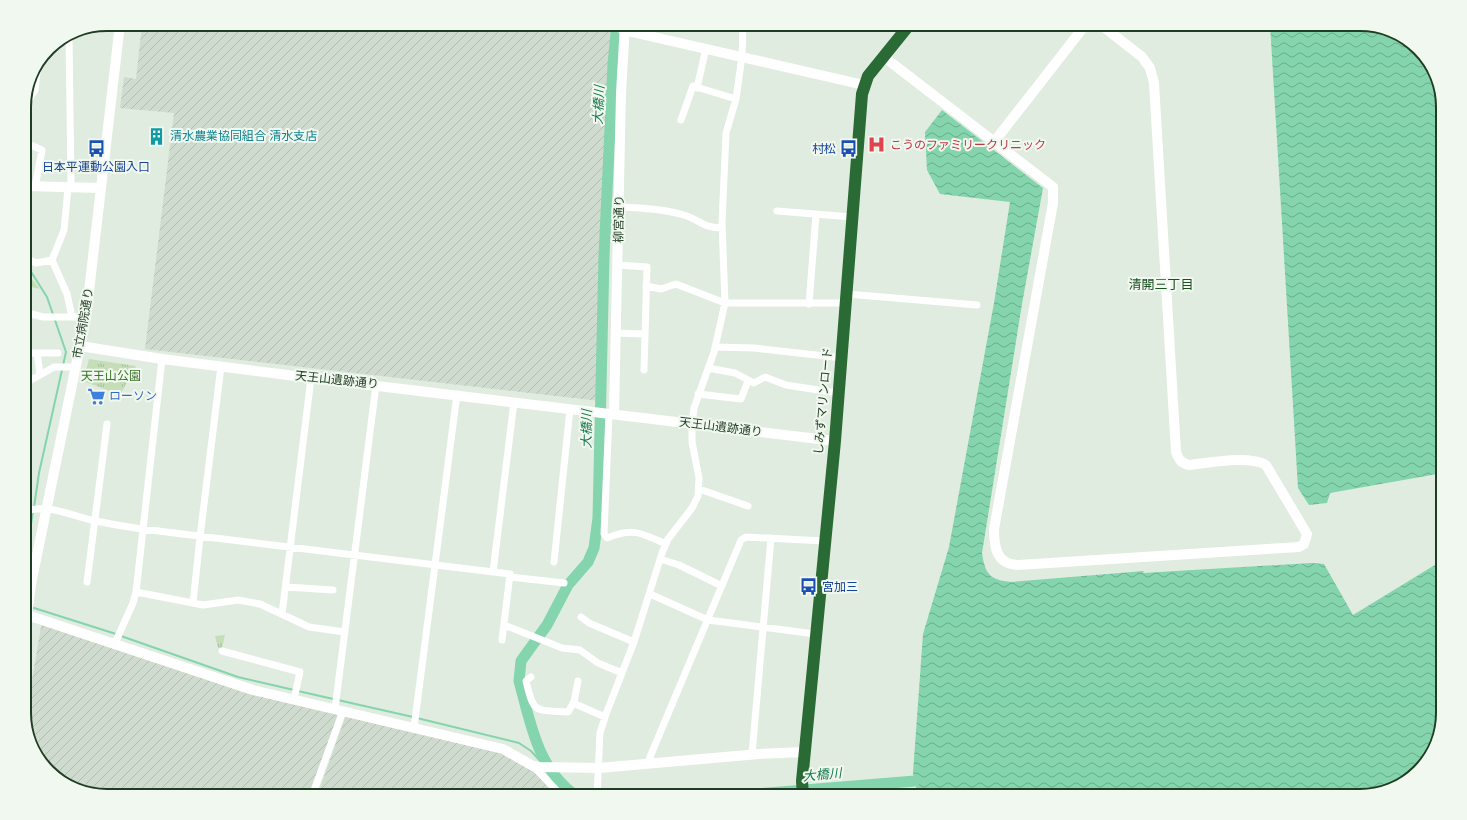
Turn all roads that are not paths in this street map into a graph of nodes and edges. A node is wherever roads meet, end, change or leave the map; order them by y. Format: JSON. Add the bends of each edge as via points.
{"nodes":[{"id":1,"x":119,"y":31,"type":"edge"},
{"id":2,"x":624,"y":31,"type":"edge"},
{"id":3,"x":640,"y":31,"type":"edge"},
{"id":4,"x":743,"y":31,"type":"edge"},
{"id":5,"x":896,"y":31,"type":"edge"},
{"id":6,"x":904,"y":31,"type":"edge"},
{"id":7,"x":1081,"y":31,"type":"edge"},
{"id":8,"x":1109,"y":31,"type":"edge"},
{"id":9,"x":69,"y":41,"type":"edge"},
{"id":10,"x":706,"y":48,"type":"junction"},
{"id":11,"x":742,"y":56,"type":"junction"},
{"id":12,"x":884,"y":57,"type":"junction"},
{"id":13,"x":36,"y":81,"type":"edge"},
{"id":14,"x":862,"y":84,"type":"junction"},
{"id":15,"x":697,"y":88,"type":"junction"},
{"id":16,"x":32,"y":95,"type":"edge"},
{"id":17,"x":736,"y":99,"type":"junction"},
{"id":18,"x":681,"y":120,"type":"dead end"},
{"id":19,"x":994,"y":142,"type":"junction"},
{"id":20,"x":31,"y":145,"type":"edge"},
{"id":21,"x":31,"y":187,"type":"edge"},
{"id":22,"x":35,"y":187,"type":"junction"},
{"id":23,"x":70,"y":188,"type":"junction"},
{"id":24,"x":101,"y":188,"type":"junction"},
{"id":25,"x":619,"y":207,"type":"junction"},
{"id":26,"x":777,"y":211,"type":"dead end"},
{"id":27,"x":816,"y":215,"type":"junction"},
{"id":28,"x":849,"y":217,"type":"junction"},
{"id":29,"x":722,"y":228,"type":"junction"},
{"id":30,"x":31,"y":260,"type":"edge"},
{"id":31,"x":52,"y":260,"type":"junction"},
{"id":32,"x":618,"y":265,"type":"junction"},
{"id":33,"x":646,"y":286,"type":"junction"},
{"id":34,"x":843,"y":298,"type":"junction"},
{"id":35,"x":725,"y":303,"type":"junction"},
{"id":36,"x":809,"y":304,"type":"junction"},
{"id":37,"x":977,"y":305,"type":"dead end"},
{"id":38,"x":31,"y":314,"type":"edge"},
{"id":39,"x":72,"y":317,"type":"junction"},
{"id":40,"x":86,"y":317,"type":"junction"},
{"id":41,"x":616,"y":333,"type":"junction"},
{"id":42,"x":645,"y":334,"type":"junction"},
{"id":43,"x":80,"y":346,"type":"junction"},
{"id":44,"x":715,"y":347,"type":"junction"},
{"id":45,"x":31,"y":353,"type":"edge"},
{"id":46,"x":37,"y":353,"type":"junction"},
{"id":47,"x":58,"y":354,"type":"dead end"},
{"id":48,"x":834,"y":357,"type":"junction"},
{"id":49,"x":162,"y":359,"type":"junction"},
{"id":50,"x":221,"y":366,"type":"junction"},
{"id":51,"x":75,"y":367,"type":"junction"},
{"id":52,"x":708,"y":368,"type":"junction"},
{"id":53,"x":644,"y":370,"type":"dead end"},
{"id":54,"x":40,"y":374,"type":"junction"},
{"id":55,"x":311,"y":378,"type":"junction"},
{"id":56,"x":31,"y":380,"type":"edge"},
{"id":57,"x":748,"y":381,"type":"junction"},
{"id":58,"x":376,"y":385,"type":"junction"},
{"id":59,"x":831,"y":392,"type":"junction"},
{"id":60,"x":457,"y":394,"type":"junction"},
{"id":61,"x":698,"y":394,"type":"junction"},
{"id":62,"x":514,"y":402,"type":"junction"},
{"id":63,"x":570,"y":409,"type":"junction"},
{"id":64,"x":610,"y":413,"type":"junction"},
{"id":65,"x":692,"y":423,"type":"junction"},
{"id":66,"x":107,"y":424,"type":"dead end"},
{"id":67,"x":830,"y":440,"type":"junction"},
{"id":68,"x":699,"y":489,"type":"junction"},
{"id":69,"x":748,"y":506,"type":"dead end"},
{"id":70,"x":31,"y":509,"type":"edge"},
{"id":71,"x":46,"y":509,"type":"junction"},
{"id":72,"x":95,"y":521,"type":"junction"},
{"id":73,"x":142,"y":529,"type":"junction"},
{"id":74,"x":200,"y":537,"type":"junction"},
{"id":75,"x":771,"y":538,"type":"junction"},
{"id":76,"x":820,"y":541,"type":"junction"},
{"id":77,"x":666,"y":544,"type":"junction"},
{"id":78,"x":291,"y":548,"type":"junction"},
{"id":79,"x":354,"y":556,"type":"junction"},
{"id":80,"x":660,"y":558,"type":"junction"},
{"id":81,"x":554,"y":562,"type":"dead end"},
{"id":82,"x":434,"y":565,"type":"junction"},
{"id":83,"x":493,"y":572,"type":"junction"},
{"id":84,"x":510,"y":576,"type":"junction"},
{"id":85,"x":88,"y":582,"type":"dead end"},
{"id":86,"x":564,"y":583,"type":"dead end"},
{"id":87,"x":31,"y":584,"type":"edge"},
{"id":88,"x":722,"y":586,"type":"junction"},
{"id":89,"x":286,"y":587,"type":"junction"},
{"id":90,"x":333,"y":590,"type":"dead end"},
{"id":91,"x":136,"y":592,"type":"junction"},
{"id":92,"x":650,"y":594,"type":"junction"},
{"id":93,"x":193,"y":603,"type":"junction"},
{"id":94,"x":282,"y":614,"type":"junction"},
{"id":95,"x":581,"y":617,"type":"dead end"},
{"id":96,"x":31,"y":618,"type":"edge"},
{"id":97,"x":708,"y":620,"type":"junction"},
{"id":98,"x":504,"y":625,"type":"junction"},
{"id":99,"x":763,"y":628,"type":"junction"},
{"id":100,"x":345,"y":632,"type":"junction"},
{"id":101,"x":811,"y":634,"type":"junction"},
{"id":102,"x":502,"y":640,"type":"dead end"},
{"id":103,"x":634,"y":642,"type":"junction"},
{"id":104,"x":115,"y":643,"type":"junction"},
{"id":105,"x":222,"y":651,"type":"dead end"},
{"id":106,"x":622,"y":673,"type":"junction"},
{"id":107,"x":531,"y":677,"type":"dead end"},
{"id":108,"x":578,"y":682,"type":"dead end"},
{"id":109,"x":294,"y":700,"type":"junction"},
{"id":110,"x":573,"y":703,"type":"junction"},
{"id":111,"x":339,"y":710,"type":"junction"},
{"id":112,"x":605,"y":716,"type":"junction"},
{"id":113,"x":414,"y":728,"type":"junction"},
{"id":114,"x":801,"y":751,"type":"junction"},
{"id":115,"x":752,"y":754,"type":"junction"},
{"id":116,"x":647,"y":764,"type":"junction"},
{"id":117,"x":537,"y":766,"type":"junction"},
{"id":118,"x":599,"y":768,"type":"junction"},
{"id":119,"x":798,"y":781,"type":"junction"},
{"id":120,"x":314,"y":789,"type":"edge"},
{"id":121,"x":556,"y":789,"type":"edge"},
{"id":122,"x":598,"y":789,"type":"edge"},
{"id":123,"x":797,"y":789,"type":"edge"},
{"id":124,"x":801,"y":789,"type":"edge"}],
"edges":[{"from":1,"to":24,"type":"street","name":"市立病院通り"},
{"from":2,"to":25,"type":"street","name":"柳宮通り"},
{"from":3,"to":10,"type":"street"},
{"from":4,"to":11,"type":"street"},
{"from":5,"to":14,"type":"highway","name":"しみずマリンロード","via":[[863,73]]},
{"from":6,"to":12,"type":"highway","name":"しみずマリンロード"},
{"from":7,"to":19,"type":"street"},
{"from":8,"to":19,"type":"street","via":[[1142,57],[1150,68],[1154,83],[1176,452],[1179,460],[1189,465],[1249,460],[1260,461],[1266,465],[1307,534],[1304,544],[1293,549],[1018,565],[1012,565],[998,556],[994,545],[994,529],[1054,194],[1049,183]]},
{"from":9,"to":23,"type":"street"},
{"from":10,"to":11,"type":"street"},
{"from":10,"to":15,"type":"street"},
{"from":11,"to":14,"type":"street"},
{"from":11,"to":17,"type":"street"},
{"from":12,"to":14,"type":"highway","name":"しみずマリンロード"},
{"from":12,"to":19,"type":"street"},
{"from":13,"to":16,"type":"street"},
{"from":14,"to":28,"type":"highway","name":"しみずマリンロード"},
{"from":15,"to":17,"type":"street"},
{"from":15,"to":18,"type":"street","via":[[693,86]]},
{"from":17,"to":29,"type":"street","via":[[726,133]]},
{"from":20,"to":22,"type":"street","via":[[42,150]]},
{"from":21,"to":22,"type":"street"},
{"from":22,"to":23,"type":"street"},
{"from":23,"to":24,"type":"street"},
{"from":23,"to":31,"type":"street","via":[[64,230]]},
{"from":24,"to":40,"type":"street","name":"市立病院通り"},
{"from":25,"to":29,"type":"street","via":[[658,210],[687,216],[710,228]]},
{"from":25,"to":32,"type":"street","name":"柳宮通り"},
{"from":26,"to":27,"type":"street"},
{"from":27,"to":28,"type":"street"},
{"from":27,"to":36,"type":"street"},
{"from":28,"to":34,"type":"highway","name":"しみずマリンロード"},
{"from":29,"to":35,"type":"street"},
{"from":30,"to":31,"type":"street","via":[[36,263]]},
{"from":31,"to":39,"type":"street","via":[[67,294]]},
{"from":32,"to":33,"type":"street","via":[[646,267]]},
{"from":32,"to":41,"type":"street","name":"柳宮通り"},
{"from":33,"to":35,"type":"street","via":[[661,289],[676,284]]},
{"from":33,"to":42,"type":"street"},
{"from":34,"to":36,"type":"street"},
{"from":34,"to":37,"type":"street"},
{"from":34,"to":48,"type":"highway","name":"しみずマリンロード"},
{"from":34,"to":67,"type":"highway","name":"しみずマリンロード"},
{"from":35,"to":36,"type":"street"},
{"from":35,"to":44,"type":"street"},
{"from":38,"to":39,"type":"street","via":[[43,317]]},
{"from":39,"to":40,"type":"street"},
{"from":40,"to":43,"type":"street","name":"市立病院通り"},
{"from":41,"to":42,"type":"street"},
{"from":41,"to":64,"type":"street","name":"柳宮通り"},
{"from":42,"to":53,"type":"street"},
{"from":43,"to":49,"type":"street","name":"天王山遺跡通り"},
{"from":43,"to":51,"type":"street","name":"市立病院通り"},
{"from":44,"to":48,"type":"street","via":[[754,348]]},
{"from":44,"to":52,"type":"street"},
{"from":45,"to":46,"type":"street"},
{"from":46,"to":47,"type":"street"},
{"from":46,"to":54,"type":"street"},
{"from":48,"to":59,"type":"highway","name":"しみずマリンロード"},
{"from":49,"to":50,"type":"street","name":"天王山遺跡通り"},
{"from":49,"to":73,"type":"street"},
{"from":50,"to":55,"type":"street","name":"天王山遺跡通り"},
{"from":50,"to":74,"type":"street"},
{"from":51,"to":54,"type":"street","via":[[54,367]]},
{"from":51,"to":71,"type":"street","name":"市立病院通り"},
{"from":52,"to":57,"type":"street","via":[[735,373]]},
{"from":52,"to":61,"type":"street"},
{"from":54,"to":56,"type":"street"},
{"from":55,"to":58,"type":"street","name":"天王山遺跡通り"},
{"from":55,"to":78,"type":"street"},
{"from":57,"to":59,"type":"street","via":[[754,383],[765,377],[786,385]]},
{"from":57,"to":61,"type":"street","via":[[741,399]]},
{"from":58,"to":60,"type":"street","name":"天王山遺跡通り"},
{"from":58,"to":79,"type":"street"},
{"from":59,"to":67,"type":"highway","name":"しみずマリンロード"},
{"from":60,"to":62,"type":"street","name":"天王山遺跡通り"},
{"from":60,"to":82,"type":"street"},
{"from":61,"to":65,"type":"street"},
{"from":62,"to":63,"type":"street","name":"天王山遺跡通り"},
{"from":62,"to":83,"type":"street"},
{"from":63,"to":64,"type":"street","name":"天王山遺跡通り"},
{"from":63,"to":81,"type":"street"},
{"from":64,"to":65,"type":"street","name":"天王山遺跡通り"},
{"from":64,"to":77,"type":"street","via":[[604,534],[607,538],[619,532],[631,531]]},
{"from":65,"to":67,"type":"street","name":"天王山遺跡通り"},
{"from":65,"to":68,"type":"street","via":[[692,442]]},
{"from":66,"to":72,"type":"street"},
{"from":67,"to":76,"type":"highway","name":"しみずマリンロード"},
{"from":68,"to":69,"type":"street"},
{"from":68,"to":77,"type":"street","via":[[692,508]]},
{"from":70,"to":71,"type":"street"},
{"from":71,"to":72,"type":"street"},
{"from":71,"to":87,"type":"street","name":"市立病院通り"},
{"from":72,"to":73,"type":"street"},
{"from":72,"to":85,"type":"street"},
{"from":73,"to":74,"type":"street"},
{"from":73,"to":91,"type":"street"},
{"from":74,"to":78,"type":"street"},
{"from":74,"to":93,"type":"street"},
{"from":75,"to":76,"type":"street"},
{"from":75,"to":88,"type":"street","via":[[741,540]]},
{"from":75,"to":99,"type":"street"},
{"from":76,"to":101,"type":"highway","name":"しみずマリンロード"},
{"from":77,"to":80,"type":"street"},
{"from":78,"to":79,"type":"street"},
{"from":78,"to":89,"type":"street"},
{"from":79,"to":82,"type":"street"},
{"from":79,"to":100,"type":"street"},
{"from":80,"to":88,"type":"street"},
{"from":80,"to":92,"type":"street"},
{"from":82,"to":83,"type":"street"},
{"from":82,"to":113,"type":"street"},
{"from":83,"to":84,"type":"street"},
{"from":84,"to":86,"type":"street"},
{"from":84,"to":98,"type":"street"},
{"from":88,"to":97,"type":"street"},
{"from":89,"to":90,"type":"street"},
{"from":89,"to":94,"type":"street"},
{"from":91,"to":93,"type":"street"},
{"from":91,"to":104,"type":"street"},
{"from":92,"to":97,"type":"street"},
{"from":92,"to":103,"type":"street"},
{"from":93,"to":94,"type":"street","via":[[203,605],[238,600],[260,604]]},
{"from":94,"to":100,"type":"street","via":[[308,627]]},
{"from":95,"to":103,"type":"street"},
{"from":96,"to":104,"type":"street"},
{"from":97,"to":99,"type":"street"},
{"from":97,"to":116,"type":"street"},
{"from":98,"to":102,"type":"street"},
{"from":98,"to":106,"type":"street","via":[[562,648],[580,650],[598,663]]},
{"from":99,"to":101,"type":"street"},
{"from":99,"to":115,"type":"street"},
{"from":100,"to":111,"type":"street"},
{"from":101,"to":114,"type":"highway","name":"しみずマリンロード"},
{"from":103,"to":106,"type":"street"},
{"from":104,"to":109,"type":"street","via":[[246,688]]},
{"from":105,"to":109,"type":"street","via":[[300,672]]},
{"from":106,"to":112,"type":"street"},
{"from":107,"to":110,"type":"street","via":[[526,681],[534,707],[568,712]]},
{"from":108,"to":110,"type":"street"},
{"from":109,"to":111,"type":"street"},
{"from":110,"to":112,"type":"street"},
{"from":111,"to":113,"type":"street"},
{"from":111,"to":120,"type":"street"},
{"from":112,"to":118,"type":"street","via":[[600,733]]},
{"from":113,"to":117,"type":"street","via":[[503,749]]},
{"from":114,"to":115,"type":"street"},
{"from":114,"to":119,"type":"highway","name":"しみずマリンロード"},
{"from":115,"to":116,"type":"street"},
{"from":116,"to":118,"type":"street"},
{"from":117,"to":118,"type":"street"},
{"from":117,"to":121,"type":"street"},
{"from":118,"to":122,"type":"street"},
{"from":119,"to":123,"type":"highway","name":"しみずマリンロード"},
{"from":119,"to":124,"type":"highway","name":"しみずマリンロード"}]}
